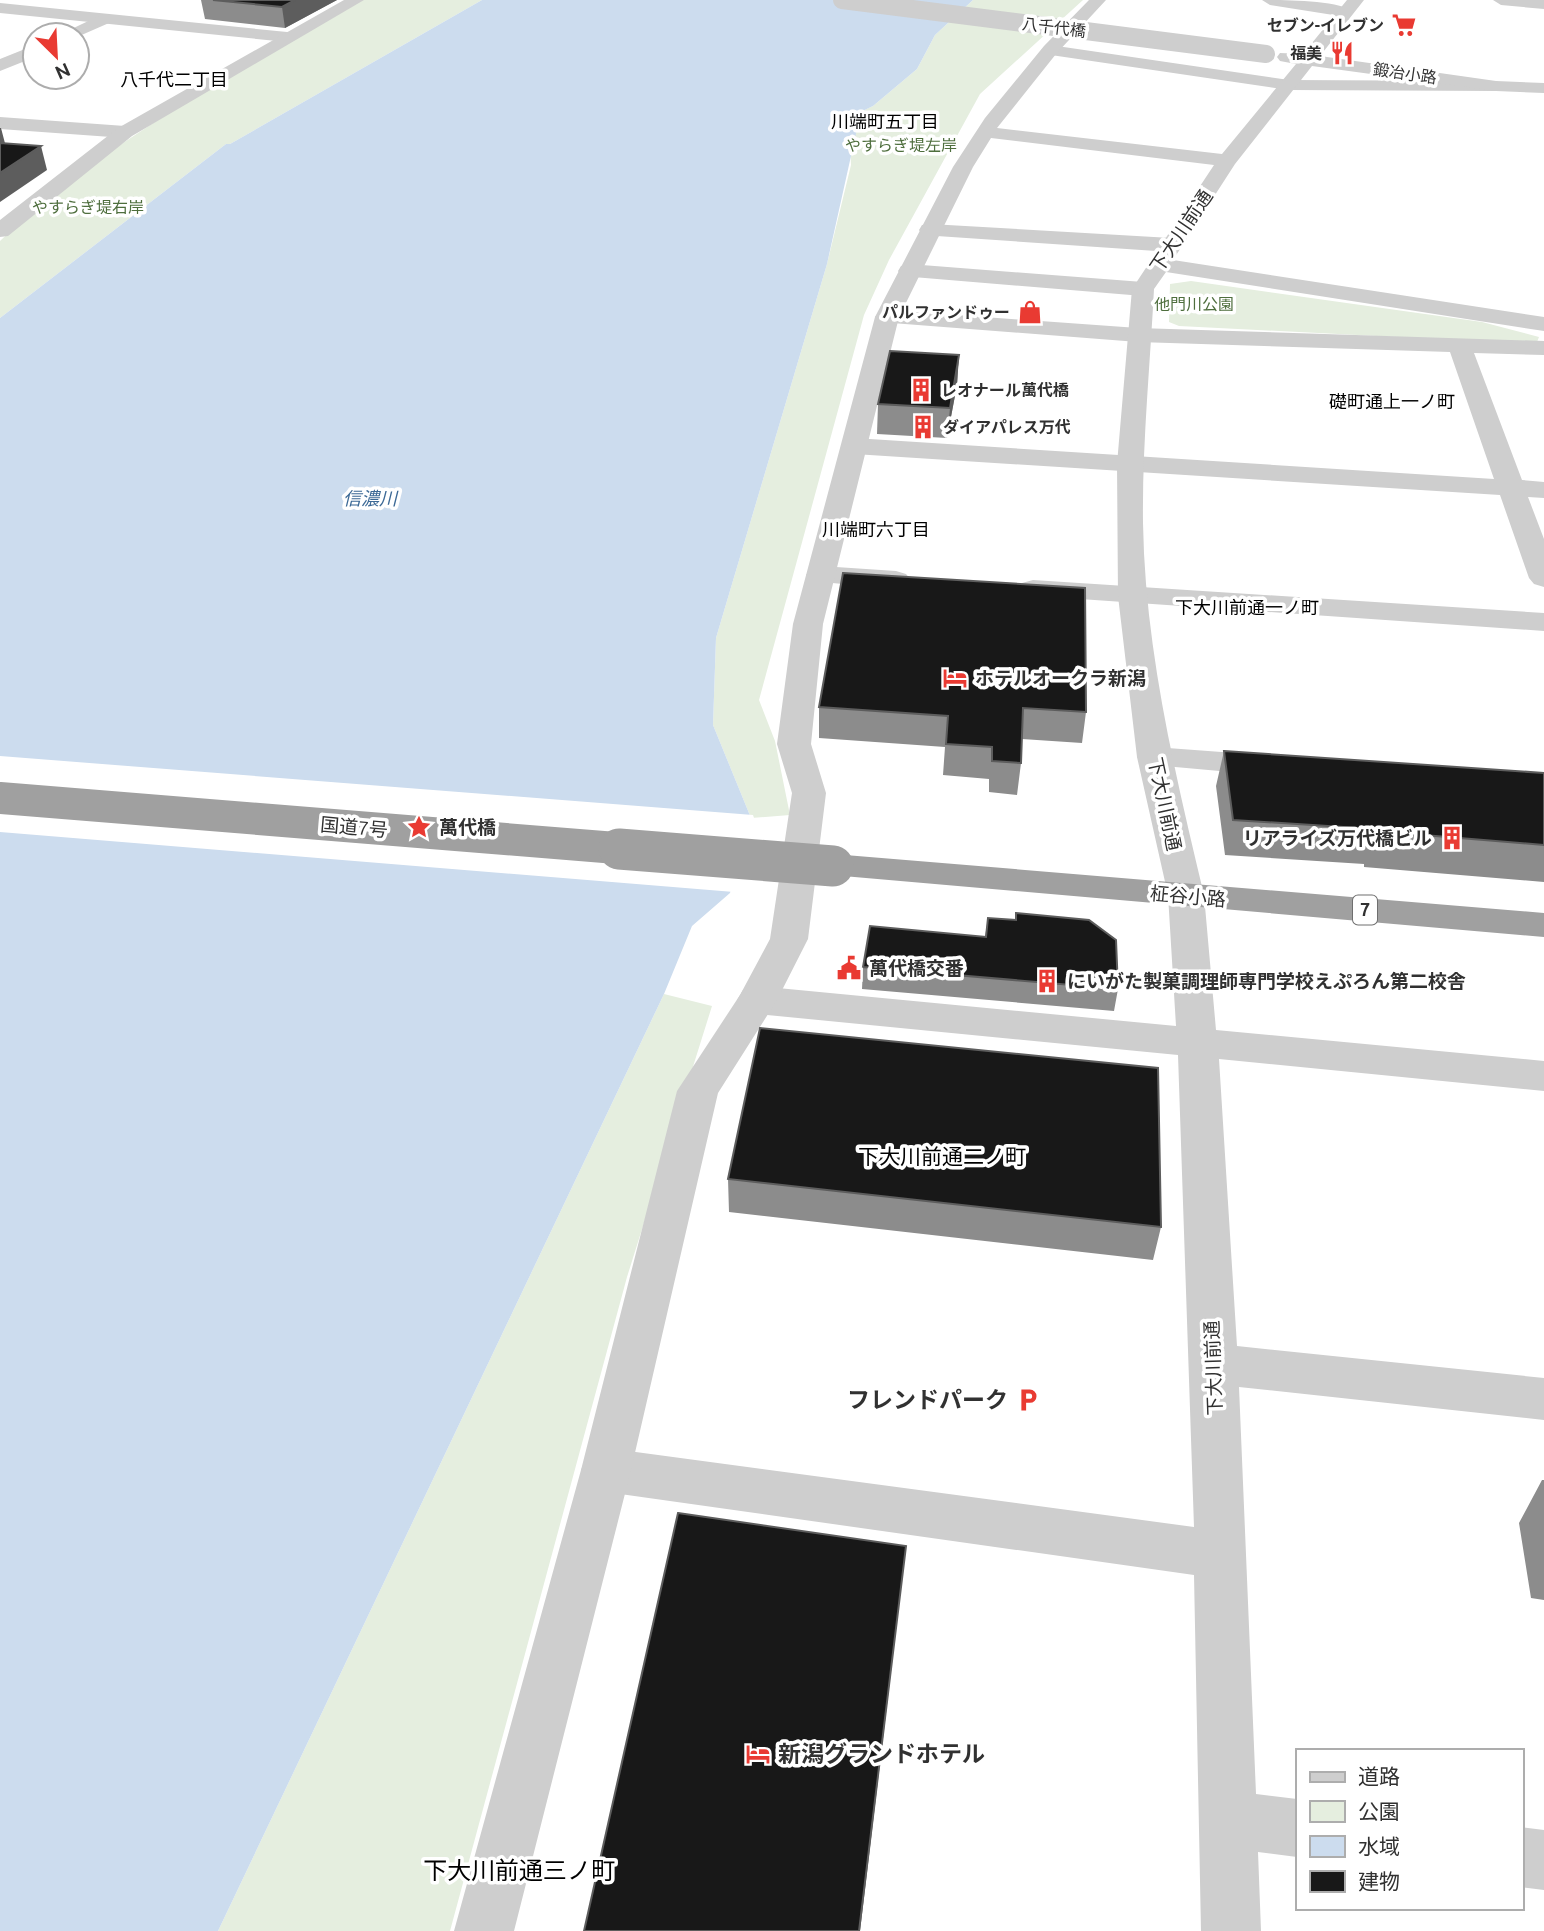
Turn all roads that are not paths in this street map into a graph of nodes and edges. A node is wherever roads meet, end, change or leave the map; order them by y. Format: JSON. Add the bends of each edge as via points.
{"nodes":[{"id":1,"x":356,"y":0,"type":"edge"},
{"id":2,"x":842,"y":0,"type":"edge"},
{"id":3,"x":1098,"y":0,"type":"edge"},
{"id":4,"x":1270,"y":0,"type":"edge"},
{"id":5,"x":1501,"y":0,"type":"edge"},
{"id":6,"x":1544,"y":4,"type":"edge"},
{"id":7,"x":1351,"y":6,"type":"edge"},
{"id":8,"x":0,"y":8,"type":"edge"},
{"id":9,"x":103,"y":19,"type":"junction"},
{"id":10,"x":91,"y":24,"type":"edge"},
{"id":11,"x":287,"y":37,"type":"junction"},
{"id":12,"x":1049,"y":50,"type":"junction"},
{"id":13,"x":1266,"y":54,"type":"joint"},
{"id":14,"x":21,"y":56,"type":"edge"},
{"id":15,"x":1306,"y":60,"type":"junction"},
{"id":16,"x":0,"y":66,"type":"edge"},
{"id":17,"x":1289,"y":85,"type":"junction"},
{"id":18,"x":1496,"y":86,"type":"junction"},
{"id":19,"x":1544,"y":88,"type":"edge"},
{"id":20,"x":0,"y":123,"type":"edge"},
{"id":21,"x":125,"y":132,"type":"junction"},
{"id":22,"x":985,"y":132,"type":"junction"},
{"id":23,"x":1227,"y":160,"type":"junction"},
{"id":24,"x":0,"y":230,"type":"edge"},
{"id":25,"x":929,"y":230,"type":"junction"},
{"id":26,"x":1165,"y":254,"type":"junction"},
{"id":27,"x":909,"y":271,"type":"junction"},
{"id":28,"x":1143,"y":289,"type":"junction"},
{"id":29,"x":887,"y":317,"type":"junction"},
{"id":30,"x":1544,"y":324,"type":"edge"},
{"id":31,"x":1138,"y":335,"type":"junction"},
{"id":32,"x":1460,"y":347,"type":"junction"},
{"id":33,"x":1544,"y":348,"type":"edge"},
{"id":34,"x":854,"y":446,"type":"junction"},
{"id":35,"x":1130,"y":464,"type":"junction"},
{"id":36,"x":1511,"y":488,"type":"junction"},
{"id":37,"x":1544,"y":489,"type":"edge"},
{"id":38,"x":821,"y":575,"type":"junction"},
{"id":39,"x":1544,"y":578,"type":"edge"},
{"id":40,"x":929,"y":582,"type":"edge"},
{"id":41,"x":1010,"y":587,"type":"edge"},
{"id":42,"x":1133,"y":596,"type":"junction"},
{"id":43,"x":1544,"y":622,"type":"edge"},
{"id":44,"x":1154,"y":757,"type":"junction"},
{"id":45,"x":1307,"y":769,"type":"edge"},
{"id":46,"x":0,"y":797,"type":"edge"},
{"id":47,"x":833,"y":866,"type":"joint"},
{"id":48,"x":1186,"y":895,"type":"junction"},
{"id":49,"x":1544,"y":925,"type":"edge"},
{"id":50,"x":757,"y":1000,"type":"junction"},
{"id":51,"x":1198,"y":1044,"type":"junction"},
{"id":52,"x":1544,"y":1076,"type":"edge"},
{"id":53,"x":1214,"y":1364,"type":"junction"},
{"id":54,"x":1544,"y":1399,"type":"edge"},
{"id":55,"x":606,"y":1470,"type":"junction"},
{"id":56,"x":1220,"y":1555,"type":"junction"},
{"id":57,"x":1227,"y":1819,"type":"junction"},
{"id":58,"x":1296,"y":1828,"type":"edge"},
{"id":59,"x":1523,"y":1857,"type":"edge"},
{"id":60,"x":1544,"y":1860,"type":"edge"},
{"id":61,"x":484,"y":1931,"type":"edge"},
{"id":62,"x":1231,"y":1931,"type":"edge"}],
"edges":[{"from":1,"to":11,"type":"street"},
{"from":2,"to":13,"type":"street","name":"八千代橋","bridge":true},
{"from":3,"to":12,"type":"street"},
{"from":4,"to":7,"type":"street"},
{"from":5,"to":6,"type":"street"},
{"from":7,"to":15,"type":"street","name":"下大川前通"},
{"from":8,"to":9,"type":"street"},
{"from":9,"to":10,"type":"street"},
{"from":9,"to":11,"type":"street"},
{"from":11,"to":21,"type":"street"},
{"from":12,"to":17,"type":"street"},
{"from":12,"to":22,"type":"street"},
{"from":13,"to":15,"type":"street","name":"鍛冶小路"},
{"from":14,"to":16,"type":"street"},
{"from":15,"to":17,"type":"street","name":"下大川前通"},
{"from":15,"to":18,"type":"street","name":"鍛冶小路"},
{"from":17,"to":18,"type":"street"},
{"from":17,"to":23,"type":"street","name":"下大川前通"},
{"from":18,"to":19,"type":"street","name":"鍛冶小路"},
{"from":20,"to":21,"type":"street"},
{"from":21,"to":24,"type":"street"},
{"from":22,"to":23,"type":"street"},
{"from":22,"to":25,"type":"street"},
{"from":23,"to":26,"type":"street","name":"下大川前通"},
{"from":25,"to":26,"type":"street"},
{"from":25,"to":27,"type":"street"},
{"from":26,"to":28,"type":"street","name":"下大川前通"},
{"from":26,"to":30,"type":"street"},
{"from":27,"to":28,"type":"street"},
{"from":27,"to":29,"type":"street"},
{"from":28,"to":31,"type":"street","name":"下大川前通"},
{"from":29,"to":31,"type":"street"},
{"from":29,"to":34,"type":"street"},
{"from":31,"to":32,"type":"street"},
{"from":31,"to":35,"type":"street","name":"下大川前通"},
{"from":32,"to":33,"type":"street"},
{"from":32,"to":36,"type":"street"},
{"from":34,"to":35,"type":"street"},
{"from":34,"to":38,"type":"street"},
{"from":35,"to":36,"type":"street"},
{"from":35,"to":42,"type":"street","name":"下大川前通"},
{"from":36,"to":37,"type":"street"},
{"from":36,"to":39,"type":"street"},
{"from":38,"to":40,"type":"street"},
{"from":38,"to":50,"type":"street","via":[[808,624],[794,744],[809,793],[789,939]]},
{"from":41,"to":42,"type":"street"},
{"from":42,"to":43,"type":"street"},
{"from":42,"to":44,"type":"street","name":"下大川前通"},
{"from":44,"to":45,"type":"street"},
{"from":44,"to":48,"type":"street","name":"下大川前通"},
{"from":46,"to":47,"type":"highway","name":"国道7号","number":"7","bridge":true},
{"from":47,"to":48,"type":"highway","name":"柾谷小路","number":"7"},
{"from":48,"to":49,"type":"highway","name":"柾谷小路","number":"7"},
{"from":48,"to":51,"type":"street","name":"下大川前通"},
{"from":50,"to":51,"type":"street"},
{"from":50,"to":55,"type":"street","via":[[698,1091]]},
{"from":51,"to":52,"type":"street"},
{"from":51,"to":53,"type":"street","name":"下大川前通"},
{"from":53,"to":54,"type":"street"},
{"from":53,"to":56,"type":"street","name":"下大川前通"},
{"from":55,"to":56,"type":"street"},
{"from":55,"to":61,"type":"street"},
{"from":56,"to":57,"type":"street","name":"下大川前通"},
{"from":57,"to":58,"type":"street"},
{"from":57,"to":62,"type":"street","name":"下大川前通"},
{"from":59,"to":60,"type":"street"}]}
